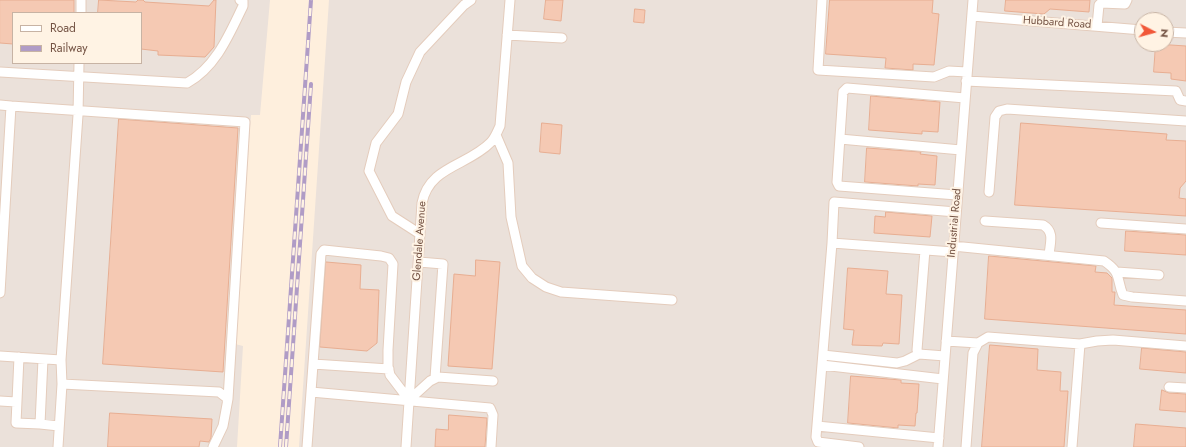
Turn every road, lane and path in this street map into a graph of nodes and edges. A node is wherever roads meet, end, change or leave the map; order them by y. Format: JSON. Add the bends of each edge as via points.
{"nodes":[{"id":1,"x":81,"y":0,"type":"edge"},
{"id":2,"x":240,"y":0,"type":"edge"},
{"id":3,"x":471,"y":0,"type":"edge"},
{"id":4,"x":510,"y":0,"type":"edge"},
{"id":5,"x":822,"y":0,"type":"edge"},
{"id":6,"x":973,"y":0,"type":"edge"},
{"id":7,"x":1127,"y":0,"type":"edge"},
{"id":8,"x":81,"y":12,"type":"edge"},
{"id":9,"x":972,"y":16,"type":"junction"},
{"id":10,"x":1097,"y":26,"type":"junction"},
{"id":11,"x":1134,"y":29,"type":"edge"},
{"id":12,"x":1174,"y":32,"type":"edge"},
{"id":13,"x":1186,"y":33,"type":"edge"},
{"id":14,"x":507,"y":35,"type":"junction"},
{"id":15,"x":562,"y":38,"type":"dead end"},
{"id":16,"x":79,"y":64,"type":"edge"},
{"id":17,"x":0,"y":72,"type":"edge"},
{"id":18,"x":967,"y":76,"type":"junction"},
{"id":19,"x":78,"y":77,"type":"junction"},
{"id":20,"x":965,"y":98,"type":"junction"},
{"id":21,"x":1186,"y":101,"type":"edge"},
{"id":22,"x":0,"y":105,"type":"edge"},
{"id":23,"x":11,"y":106,"type":"junction"},
{"id":24,"x":78,"y":111,"type":"junction"},
{"id":25,"x":1186,"y":121,"type":"edge"},
{"id":26,"x":496,"y":135,"type":"junction"},
{"id":27,"x":840,"y":139,"type":"junction"},
{"id":28,"x":961,"y":150,"type":"junction"},
{"id":29,"x":989,"y":192,"type":"dead end"},
{"id":30,"x":957,"y":195,"type":"junction"},
{"id":31,"x":956,"y":212,"type":"junction"},
{"id":32,"x":985,"y":221,"type":"dead end"},
{"id":33,"x":1101,"y":223,"type":"dead end"},
{"id":34,"x":1186,"y":229,"type":"edge"},
{"id":35,"x":420,"y":234,"type":"junction"},
{"id":36,"x":832,"y":244,"type":"junction"},
{"id":37,"x":953,"y":249,"type":"junction"},
{"id":38,"x":924,"y":250,"type":"junction"},
{"id":39,"x":1,"y":256,"type":"edge"},
{"id":40,"x":1049,"y":256,"type":"junction"},
{"id":41,"x":418,"y":262,"type":"junction"},
{"id":42,"x":1117,"y":272,"type":"junction"},
{"id":43,"x":1159,"y":275,"type":"dead end"},
{"id":44,"x":0,"y":293,"type":"edge"},
{"id":45,"x":672,"y":300,"type":"dead end"},
{"id":46,"x":1186,"y":302,"type":"edge"},
{"id":47,"x":946,"y":341,"type":"junction"},
{"id":48,"x":978,"y":343,"type":"junction"},
{"id":49,"x":1080,"y":344,"type":"junction"},
{"id":50,"x":1186,"y":346,"type":"edge"},
{"id":51,"x":919,"y":354,"type":"junction"},
{"id":52,"x":823,"y":355,"type":"junction"},
{"id":53,"x":0,"y":356,"type":"edge"},
{"id":54,"x":945,"y":356,"type":"junction"},
{"id":55,"x":19,"y":357,"type":"junction"},
{"id":56,"x":44,"y":359,"type":"junction"},
{"id":57,"x":60,"y":360,"type":"junction"},
{"id":58,"x":313,"y":364,"type":"junction"},
{"id":59,"x":822,"y":365,"type":"junction"},
{"id":60,"x":389,"y":369,"type":"junction"},
{"id":61,"x":435,"y":378,"type":"junction"},
{"id":62,"x":943,"y":379,"type":"junction"},
{"id":63,"x":493,"y":380,"type":"dead end"},
{"id":64,"x":62,"y":384,"type":"junction"},
{"id":65,"x":1169,"y":387,"type":"dead end"},
{"id":66,"x":1186,"y":388,"type":"edge"},
{"id":67,"x":311,"y":392,"type":"junction"},
{"id":68,"x":228,"y":400,"type":"junction"},
{"id":69,"x":409,"y":400,"type":"junction"},
{"id":70,"x":0,"y":401,"type":"edge"},
{"id":71,"x":16,"y":402,"type":"junction"},
{"id":72,"x":40,"y":424,"type":"junction"},
{"id":73,"x":59,"y":426,"type":"junction"},
{"id":74,"x":817,"y":426,"type":"junction"},
{"id":75,"x":938,"y":442,"type":"edge"},
{"id":76,"x":818,"y":445,"type":"edge"},
{"id":77,"x":58,"y":447,"type":"edge"},
{"id":78,"x":213,"y":447,"type":"edge"},
{"id":79,"x":307,"y":447,"type":"edge"},
{"id":80,"x":406,"y":447,"type":"edge"},
{"id":81,"x":491,"y":447,"type":"edge"},
{"id":82,"x":859,"y":447,"type":"edge"},
{"id":83,"x":966,"y":447,"type":"edge"},
{"id":84,"x":1072,"y":447,"type":"edge"}],
"edges":[{"from":1,"to":8,"type":"street"},
{"from":2,"to":19,"type":"street","via":[[243,1],[243,6],[216,58],[187,83]]},
{"from":3,"to":35,"type":"street","via":[[420,52],[406,82],[398,114],[376,143],[369,171],[392,216]]},
{"from":4,"to":14,"type":"street"},
{"from":5,"to":18,"type":"street","via":[[818,70],[934,77],[949,71]]},
{"from":6,"to":9,"type":"street","name":"Industrial Road"},
{"from":7,"to":10,"type":"street","via":[[1125,4],[1099,4]]},
{"from":9,"to":10,"type":"street","name":"Hubbard Road"},
{"from":9,"to":18,"type":"street","name":"Industrial Road"},
{"from":10,"to":11,"type":"street","name":"Hubbard Road"},
{"from":12,"to":13,"type":"street"},
{"from":14,"to":15,"type":"street"},
{"from":14,"to":26,"type":"street","via":[[500,126]]},
{"from":16,"to":19,"type":"street"},
{"from":17,"to":19,"type":"street"},
{"from":18,"to":20,"type":"street","name":"Industrial Road"},
{"from":18,"to":21,"type":"street","via":[[1176,91],[1180,100]]},
{"from":19,"to":24,"type":"street"},
{"from":20,"to":27,"type":"street","via":[[847,88],[843,92]]},
{"from":20,"to":28,"type":"street","name":"Industrial Road"},
{"from":22,"to":23,"type":"street"},
{"from":23,"to":24,"type":"street"},
{"from":23,"to":39,"type":"street"},
{"from":24,"to":57,"type":"street"},
{"from":24,"to":68,"type":"street","via":[[245,122]]},
{"from":25,"to":29,"type":"street","via":[[1007,109],[999,111],[995,117]]},
{"from":26,"to":35,"type":"street","name":"Glendale Avenue","via":[[480,151],[441,173],[431,182],[424,194]]},
{"from":26,"to":45,"type":"street","via":[[508,163],[511,217],[518,251],[522,266],[532,278],[546,287],[561,292]]},
{"from":27,"to":28,"type":"street"},
{"from":27,"to":30,"type":"street","via":[[837,182],[839,186]]},
{"from":28,"to":30,"type":"street","name":"Industrial Road"},
{"from":30,"to":31,"type":"street","name":"Industrial Road"},
{"from":31,"to":36,"type":"street","via":[[834,202]]},
{"from":31,"to":37,"type":"street","name":"Industrial Road"},
{"from":32,"to":40,"type":"street","via":[[1043,225],[1051,234]]},
{"from":33,"to":34,"type":"street"},
{"from":35,"to":41,"type":"street","name":"Glendale Avenue"},
{"from":36,"to":38,"type":"street"},
{"from":36,"to":52,"type":"street"},
{"from":37,"to":38,"type":"street"},
{"from":37,"to":40,"type":"street"},
{"from":37,"to":47,"type":"street","name":"Industrial Road"},
{"from":38,"to":51,"type":"street","via":[[917,350]]},
{"from":39,"to":44,"type":"street"},
{"from":40,"to":42,"type":"street","via":[[1104,261]]},
{"from":41,"to":61,"type":"street","via":[[443,264]]},
{"from":41,"to":69,"type":"street","name":"Glendale Avenue"},
{"from":42,"to":43,"type":"street"},
{"from":42,"to":46,"type":"street","via":[[1123,295]]},
{"from":47,"to":48,"type":"street"},
{"from":47,"to":54,"type":"street","name":"Industrial Road"},
{"from":48,"to":49,"type":"street","via":[[988,337]]},
{"from":48,"to":83,"type":"street","via":[[974,353]]},
{"from":49,"to":50,"type":"street","via":[[1113,340]]},
{"from":49,"to":84,"type":"street"},
{"from":51,"to":52,"type":"street","via":[[905,362],[897,363]]},
{"from":51,"to":54,"type":"street"},
{"from":52,"to":59,"type":"street"},
{"from":53,"to":55,"type":"street"},
{"from":54,"to":62,"type":"street","name":"Industrial Road"},
{"from":55,"to":56,"type":"street"},
{"from":55,"to":71,"type":"street"},
{"from":56,"to":57,"type":"street"},
{"from":56,"to":72,"type":"street"},
{"from":57,"to":64,"type":"street"},
{"from":58,"to":60,"type":"street"},
{"from":58,"to":60,"type":"street","via":[[321,254],[324,250],[381,256],[389,258],[393,264]]},
{"from":58,"to":67,"type":"street"},
{"from":59,"to":62,"type":"street"},
{"from":59,"to":74,"type":"street"},
{"from":60,"to":69,"type":"street","via":[[390,375]]},
{"from":61,"to":63,"type":"street"},
{"from":61,"to":69,"type":"street"},
{"from":62,"to":75,"type":"street","name":"Industrial Road"},
{"from":64,"to":68,"type":"street","via":[[219,392]]},
{"from":64,"to":73,"type":"street"},
{"from":65,"to":66,"type":"street"},
{"from":67,"to":69,"type":"street"},
{"from":67,"to":79,"type":"street"},
{"from":68,"to":78,"type":"street","via":[[223,426]]},
{"from":69,"to":80,"type":"street","name":"Glendale Avenue"},
{"from":69,"to":81,"type":"street","via":[[490,408],[493,415]]},
{"from":70,"to":71,"type":"street"},
{"from":71,"to":72,"type":"street","via":[[16,423]]},
{"from":72,"to":73,"type":"street"},
{"from":73,"to":77,"type":"street"},
{"from":74,"to":75,"type":"street"},
{"from":74,"to":76,"type":"street"},
{"from":76,"to":82,"type":"street"}]}
